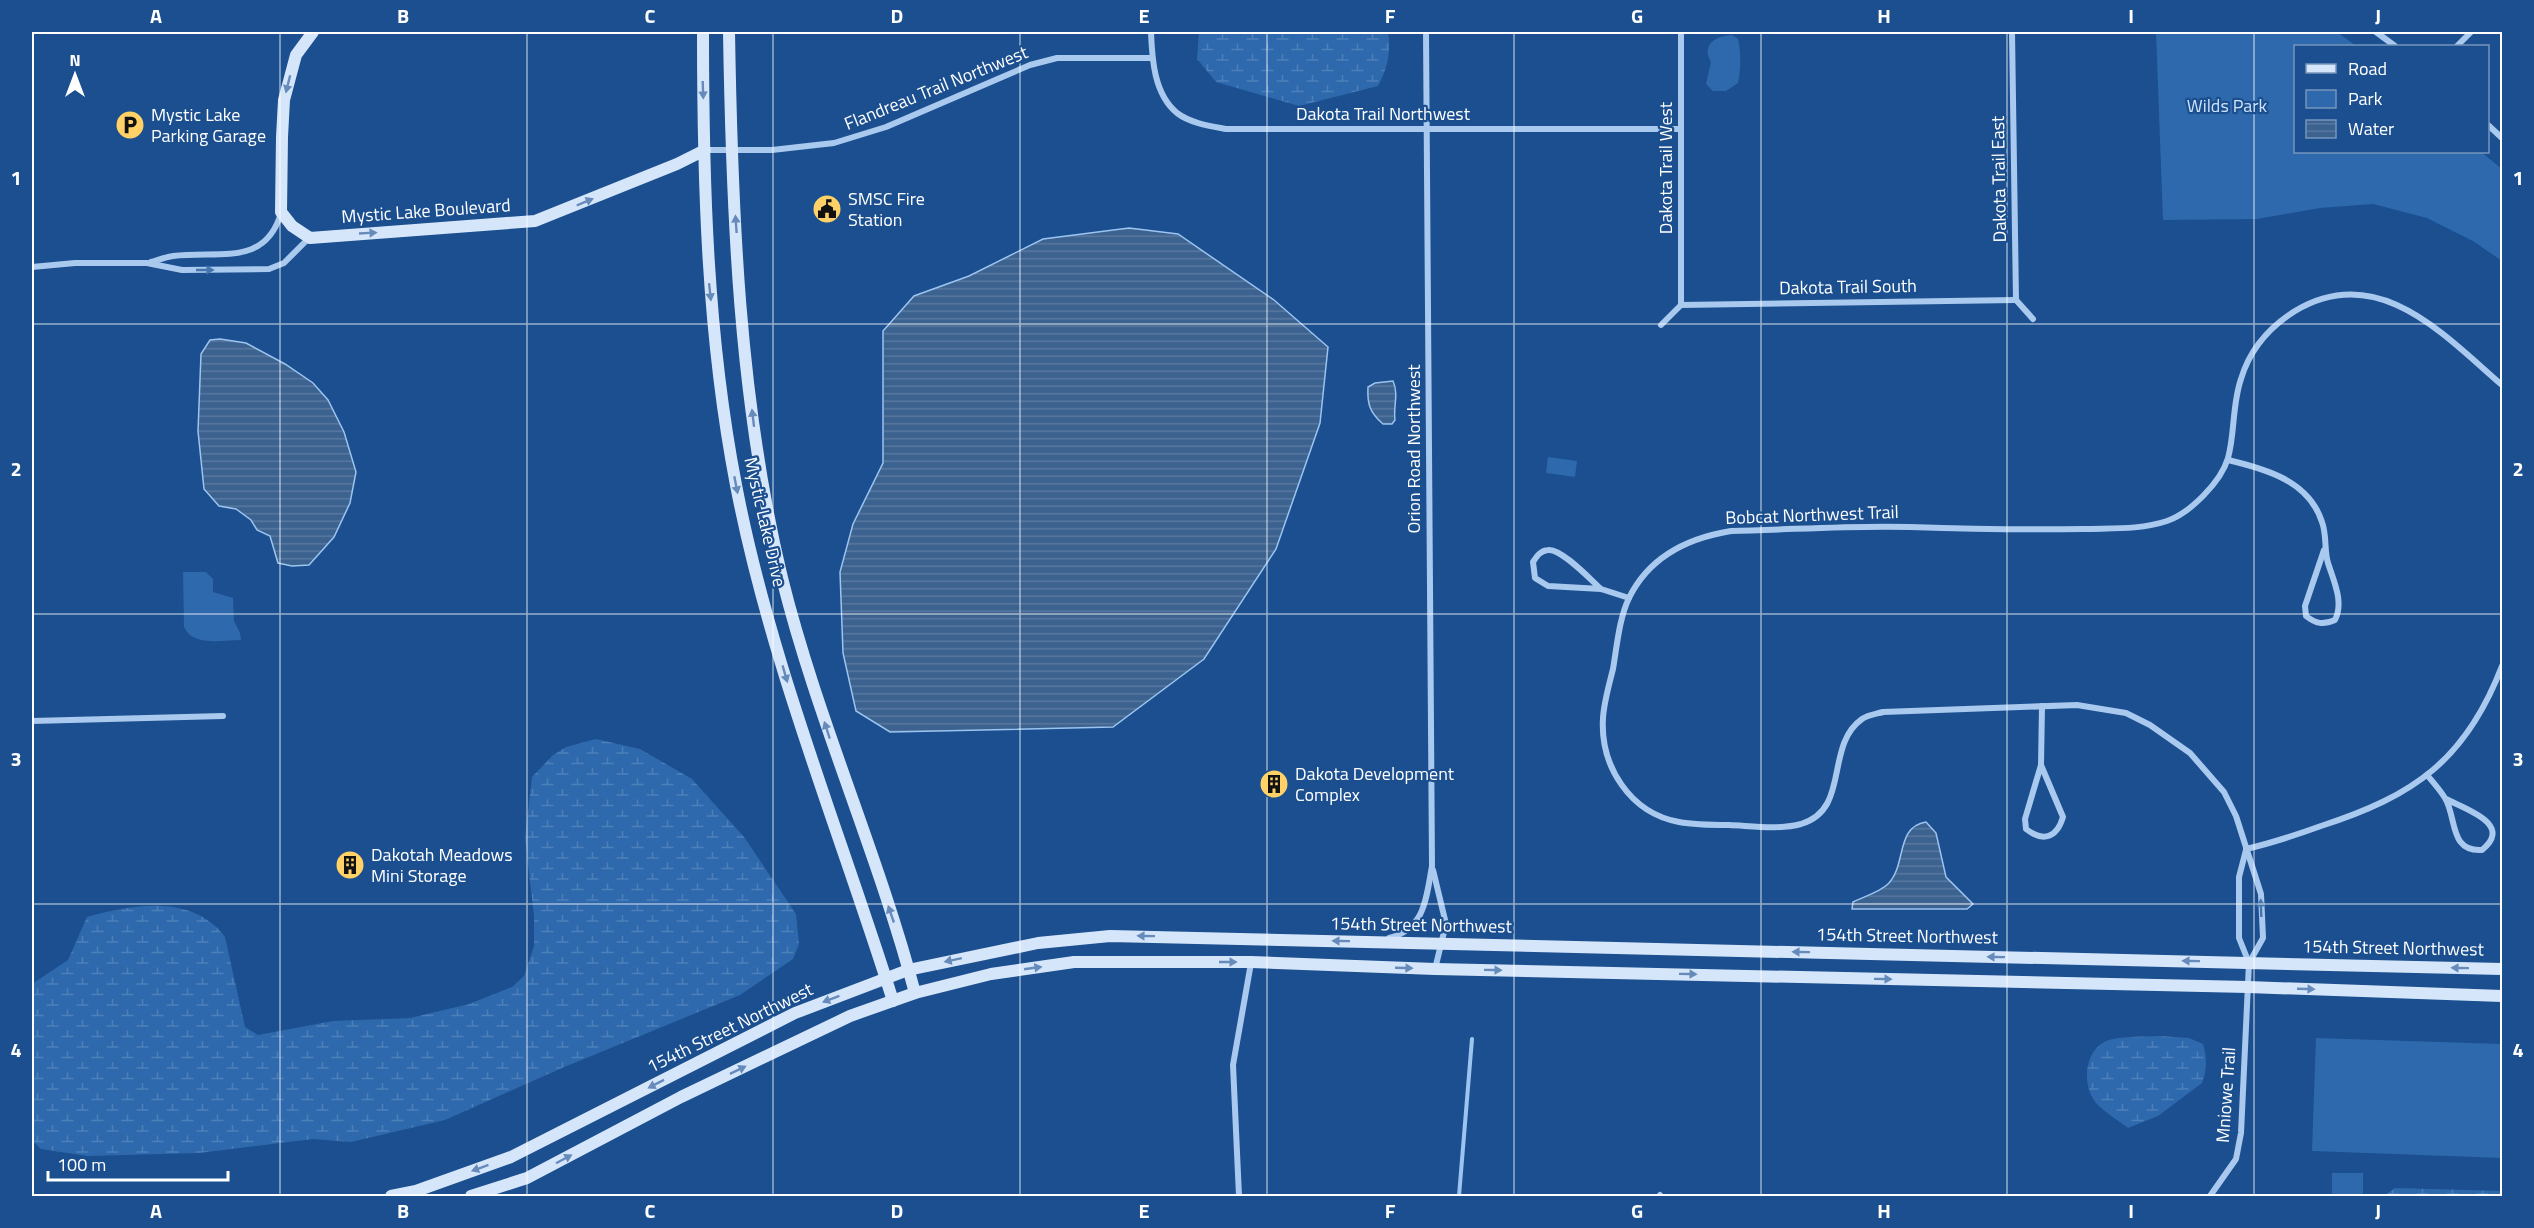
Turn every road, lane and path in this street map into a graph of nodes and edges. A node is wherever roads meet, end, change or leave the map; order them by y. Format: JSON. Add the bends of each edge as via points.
{"nodes":[{"id":1,"x":313,"y":32,"type":"edge"},
{"id":2,"x":703,"y":32,"type":"edge"},
{"id":3,"x":729,"y":32,"type":"edge"},
{"id":4,"x":1152,"y":32,"type":"edge"},
{"id":5,"x":1426,"y":32,"type":"edge"},
{"id":6,"x":1681,"y":32,"type":"edge"},
{"id":7,"x":2012,"y":32,"type":"edge"},
{"id":8,"x":2376,"y":32,"type":"edge"},
{"id":9,"x":2471,"y":32,"type":"edge"},
{"id":10,"x":2394,"y":45,"type":"edge"},
{"id":11,"x":2458,"y":45,"type":"edge"},
{"id":12,"x":1152,"y":58,"type":"junction"},
{"id":13,"x":2489,"y":126,"type":"edge"},
{"id":14,"x":1427,"y":128,"type":"junction"},
{"id":15,"x":1681,"y":129,"type":"junction"},
{"id":16,"x":2502,"y":138,"type":"edge"},
{"id":17,"x":705,"y":150,"type":"junction"},
{"id":18,"x":731,"y":150,"type":"junction"},
{"id":19,"x":281,"y":212,"type":"junction"},
{"id":20,"x":310,"y":238,"type":"junction"},
{"id":21,"x":147,"y":263,"type":"junction"},
{"id":22,"x":32,"y":267,"type":"edge"},
{"id":23,"x":2016,"y":300,"type":"junction"},
{"id":24,"x":1681,"y":304,"type":"junction"},
{"id":25,"x":2033,"y":319,"type":"dead end"},
{"id":26,"x":1661,"y":325,"type":"dead end"},
{"id":27,"x":2502,"y":385,"type":"edge"},
{"id":28,"x":2228,"y":460,"type":"junction"},
{"id":29,"x":2324,"y":550,"type":"junction"},
{"id":30,"x":1601,"y":589,"type":"junction"},
{"id":31,"x":1629,"y":598,"type":"junction"},
{"id":32,"x":2502,"y":666,"type":"edge"},
{"id":33,"x":2042,"y":706,"type":"junction"},
{"id":34,"x":223,"y":716,"type":"dead end"},
{"id":35,"x":32,"y":721,"type":"edge"},
{"id":36,"x":2041,"y":765,"type":"junction"},
{"id":37,"x":2427,"y":775,"type":"junction"},
{"id":38,"x":2446,"y":799,"type":"junction"},
{"id":39,"x":2246,"y":849,"type":"junction"},
{"id":40,"x":1432,"y":866,"type":"junction"},
{"id":41,"x":1374,"y":942,"type":"junction"},
{"id":42,"x":1442,"y":943,"type":"junction"},
{"id":43,"x":1251,"y":962,"type":"junction"},
{"id":44,"x":2249,"y":963,"type":"junction"},
{"id":45,"x":1435,"y":969,"type":"junction"},
{"id":46,"x":2502,"y":969,"type":"edge"},
{"id":47,"x":909,"y":970,"type":"junction"},
{"id":48,"x":886,"y":979,"type":"junction"},
{"id":49,"x":2248,"y":987,"type":"junction"},
{"id":50,"x":915,"y":993,"type":"junction"},
{"id":51,"x":2502,"y":996,"type":"edge"},
{"id":52,"x":893,"y":1001,"type":"junction"},
{"id":53,"x":391,"y":1197,"type":"edge"},
{"id":54,"x":471,"y":1197,"type":"edge"},
{"id":55,"x":1239,"y":1197,"type":"edge"},
{"id":56,"x":2210,"y":1197,"type":"edge"}],
"edges":[{"from":1,"to":19,"type":"street","one_way":true,"via":[[296,55],[284,100]]},
{"from":2,"to":17,"type":"street","name":"Mystic Lake Drive","one_way":true},
{"from":3,"to":18,"type":"street","name":"Mystic Lake Drive"},
{"from":4,"to":12,"type":"street","name":"Dakota Trail Northwest"},
{"from":5,"to":14,"type":"street","name":"Orion Road Northwest"},
{"from":6,"to":15,"type":"street","name":"Dakota Trail West"},
{"from":7,"to":23,"type":"street","name":"Dakota Trail East"},
{"from":8,"to":10,"type":"street"},
{"from":9,"to":11,"type":"street"},
{"from":12,"to":14,"type":"street","name":"Dakota Trail Northwest","via":[[1161,94],[1178,114],[1199,123],[1226,129]]},
{"from":12,"to":18,"type":"street","name":"Flandreau Trail Northwest","via":[[1057,58],[1030,64],[857,138],[772,150]]},
{"from":13,"to":16,"type":"street"},
{"from":14,"to":15,"type":"street","name":"Dakota Trail Northwest"},
{"from":14,"to":40,"type":"street","name":"Orion Road Northwest"},
{"from":15,"to":24,"type":"street","name":"Dakota Trail West"},
{"from":17,"to":18,"type":"street","name":"Flandreau Trail Northwest"},
{"from":20,"to":17,"type":"street","name":"Mystic Lake Boulevard","one_way":true,"via":[[536,221]]},
{"from":17,"to":48,"type":"street","name":"Mystic Lake Drive","one_way":true,"via":[[709,278],[720,390],[736,486],[786,680]]},
{"from":47,"to":18,"type":"street","name":"Mystic Lake Drive","one_way":true,"via":[[827,730],[783,579],[759,467],[746,365]]},
{"from":19,"to":20,"type":"street","via":[[292,226]]},
{"from":19,"to":21,"type":"street","via":[[278,225],[252,250],[173,256]]},
{"from":21,"to":20,"type":"street","one_way":true,"via":[[182,270],[269,269],[284,264]]},
{"from":21,"to":22,"type":"street"},
{"from":23,"to":24,"type":"street","name":"Dakota Trail South"},
{"from":23,"to":25,"type":"street"},
{"from":24,"to":26,"type":"street"},
{"from":27,"to":28,"type":"street","name":"Bobcat Northwest Trail","via":[[2436,327],[2394,302],[2370,296],[2327,298],[2284,318],[2265,334],[2251,354],[2240,380]]},
{"from":28,"to":29,"type":"street","via":[[2253,466],[2300,487],[2316,506],[2323,525]]},
{"from":28,"to":31,"type":"street","name":"Bobcat Northwest Trail","via":[[2203,497],[2170,520],[2149,526],[1999,531],[1907,527],[1731,531],[1683,543],[1662,556]]},
{"from":29,"to":29,"type":"street","via":[[2305,606],[2306,616],[2314,623],[2325,624],[2335,620],[2339,601]]},
{"from":30,"to":30,"type":"street","via":[[1559,553],[1539,553],[1533,562],[1535,578],[1548,586]]},
{"from":30,"to":31,"type":"street"},
{"from":31,"to":33,"type":"street","name":"Bobcat Northwest Trail","via":[[1603,718],[1605,748],[1609,764],[1636,802],[1677,822],[1803,824],[1831,799],[1842,744],[1864,718],[1883,712]]},
{"from":32,"to":37,"type":"street","via":[[2468,733]]},
{"from":33,"to":36,"type":"street"},
{"from":33,"to":39,"type":"street","name":"Bobcat Northwest Trail","via":[[2077,705],[2126,713],[2171,738],[2224,792]]},
{"from":34,"to":35,"type":"street"},
{"from":36,"to":36,"type":"street","via":[[2025,819],[2026,829],[2046,837],[2055,833],[2063,817]]},
{"from":37,"to":38,"type":"street"},
{"from":37,"to":39,"type":"street","via":[[2377,807]]},
{"from":38,"to":38,"type":"street","via":[[2459,841],[2473,851],[2482,850],[2493,837],[2487,820]]},
{"from":39,"to":44,"type":"street","name":"Bobcat Northwest Trail","via":[[2240,877],[2239,938]]},
{"from":44,"to":39,"type":"street","name":"Bobcat Northwest Trail","one_way":true,"via":[[2263,938],[2261,894]]},
{"from":40,"to":41,"type":"street","name":"Orion Road Northwest","via":[[1425,906],[1415,923],[1405,934]]},
{"from":40,"to":42,"type":"street","name":"Orion Road Northwest","via":[[1446,924]]},
{"from":41,"to":42,"type":"street","name":"154th Street Northwest"},
{"from":41,"to":47,"type":"street","name":"154th Street Northwest","one_way":true,"via":[[1110,936],[1038,943]]},
{"from":44,"to":42,"type":"street","name":"154th Street Northwest","one_way":true},
{"from":42,"to":45,"type":"street","name":"Orion Road Northwest"},
{"from":43,"to":45,"type":"street","one_way":true},
{"from":50,"to":43,"type":"street","one_way":true,"via":[[991,974],[1074,962]]},
{"from":43,"to":55,"type":"street","via":[[1233,1065]]},
{"from":46,"to":44,"type":"street","name":"154th Street Northwest","one_way":true},
{"from":44,"to":49,"type":"street","name":"Bobcat Northwest Trail"},
{"from":45,"to":49,"type":"street","one_way":true},
{"from":47,"to":48,"type":"street","name":"154th Street Northwest"},
{"from":47,"to":50,"type":"street","name":"Mystic Lake Drive"},
{"from":48,"to":52,"type":"street","name":"Mystic Lake Drive"},
{"from":48,"to":53,"type":"street","name":"154th Street Northwest","one_way":true,"via":[[795,1013],[512,1157]]},
{"from":49,"to":51,"type":"street","one_way":true},
{"from":49,"to":56,"type":"street","name":"Mniowe Trail","via":[[2240,1140],[2236,1159]]},
{"from":50,"to":52,"type":"street"},
{"from":54,"to":52,"type":"street","one_way":true,"via":[[527,1178],[681,1097],[850,1017]]}]}
